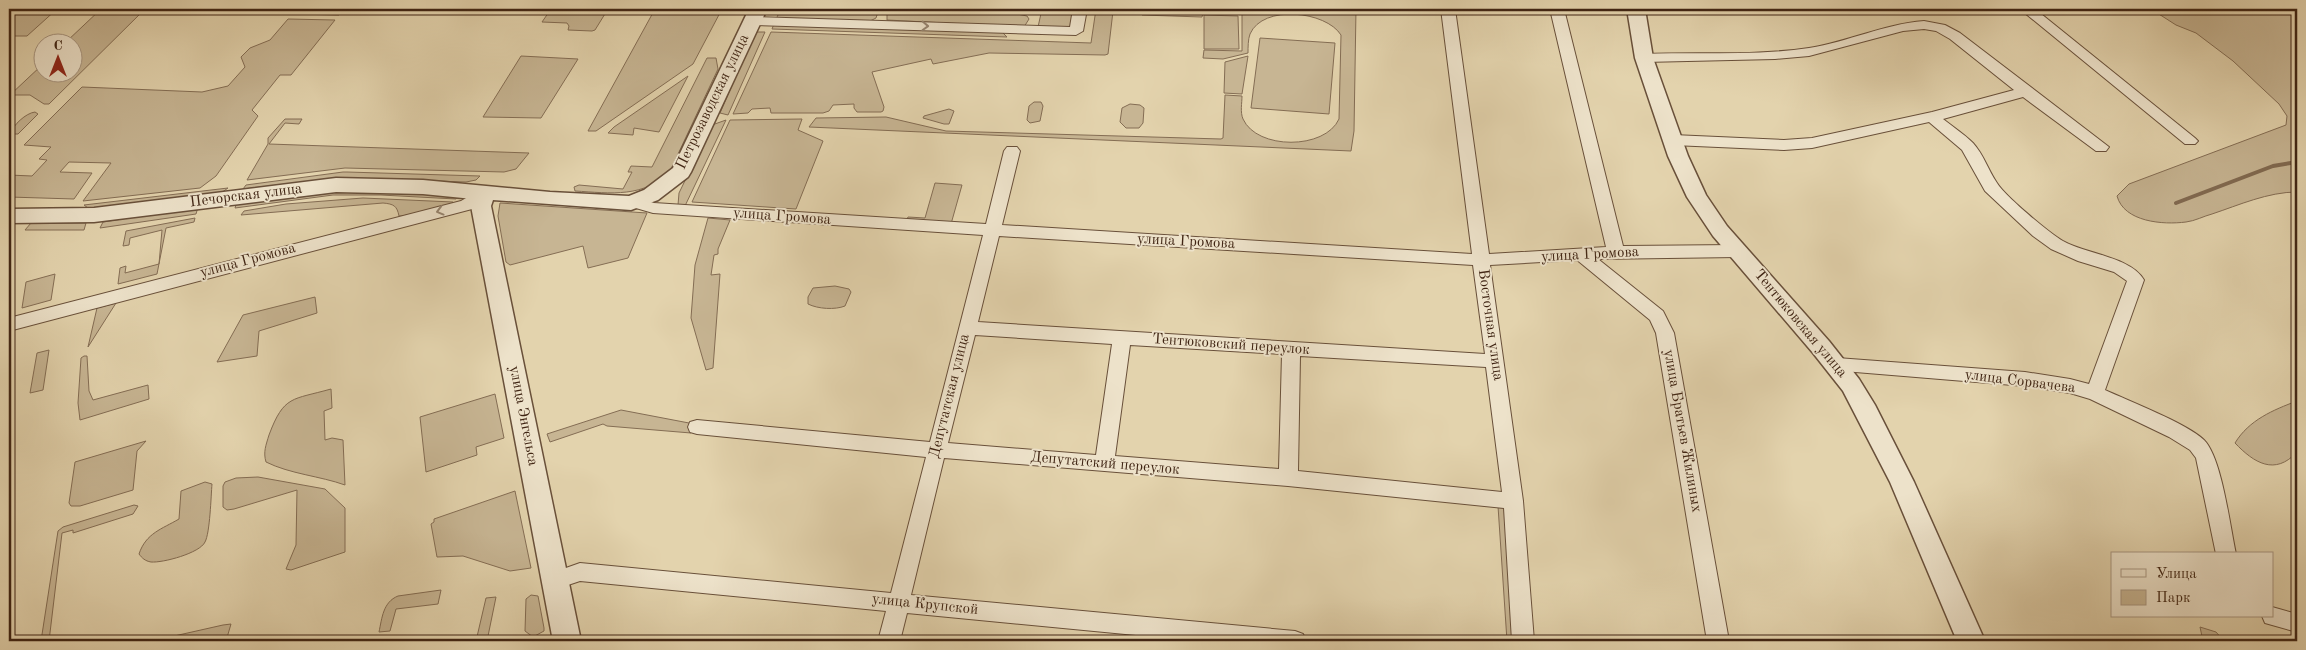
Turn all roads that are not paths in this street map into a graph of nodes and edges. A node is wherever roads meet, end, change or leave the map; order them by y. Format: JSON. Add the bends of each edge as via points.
{"nodes":[{"id":1,"x":1080,"y":9,"type":"edge"},
{"id":2,"x":1448,"y":9,"type":"edge"},
{"id":3,"x":1557,"y":9,"type":"edge"},
{"id":4,"x":1636,"y":9,"type":"edge"},
{"id":5,"x":2027,"y":9,"type":"edge"},
{"id":6,"x":755,"y":15,"type":"edge"},
{"id":7,"x":1644,"y":58,"type":"junction"},
{"id":8,"x":2025,"y":92,"type":"junction"},
{"id":9,"x":1932,"y":117,"type":"junction"},
{"id":10,"x":1673,"y":140,"type":"junction"},
{"id":11,"x":2190,"y":141,"type":"dead end"},
{"id":12,"x":2101,"y":147,"type":"dead end"},
{"id":13,"x":1012,"y":151,"type":"dead end"},
{"id":14,"x":484,"y":192,"type":"junction"},
{"id":15,"x":635,"y":202,"type":"junction"},
{"id":16,"x":9,"y":216,"type":"edge"},
{"id":17,"x":992,"y":231,"type":"junction"},
{"id":18,"x":1738,"y":251,"type":"junction"},
{"id":19,"x":1616,"y":252,"type":"junction"},
{"id":20,"x":1583,"y":256,"type":"junction"},
{"id":21,"x":1481,"y":260,"type":"junction"},
{"id":22,"x":9,"y":325,"type":"edge"},
{"id":23,"x":968,"y":328,"type":"junction"},
{"id":24,"x":1122,"y":338,"type":"junction"},
{"id":25,"x":1290,"y":349,"type":"junction"},
{"id":26,"x":1495,"y":361,"type":"junction"},
{"id":27,"x":1837,"y":365,"type":"junction"},
{"id":28,"x":2096,"y":393,"type":"junction"},
{"id":29,"x":697,"y":427,"type":"dead end"},
{"id":30,"x":937,"y":450,"type":"junction"},
{"id":31,"x":1104,"y":464,"type":"junction"},
{"id":32,"x":1288,"y":478,"type":"junction"},
{"id":33,"x":1513,"y":501,"type":"junction"},
{"id":34,"x":2226,"y":552,"type":"edge"},
{"id":35,"x":556,"y":580,"type":"junction"},
{"id":36,"x":898,"y":603,"type":"junction"},
{"id":37,"x":2274,"y":617,"type":"edge"},
{"id":38,"x":2297,"y":623,"type":"edge"},
{"id":39,"x":567,"y":641,"type":"edge"},
{"id":40,"x":889,"y":641,"type":"edge"},
{"id":41,"x":1295,"y":641,"type":"edge"},
{"id":42,"x":1523,"y":641,"type":"edge"},
{"id":43,"x":1718,"y":641,"type":"edge"},
{"id":44,"x":1971,"y":641,"type":"edge"}],
"edges":[{"from":6,"to":1,"type":"street","one_way":true,"via":[[877,25],[1076,31]]},
{"from":2,"to":21,"type":"street","name":"Восточная улица"},
{"from":3,"to":19,"type":"street"},
{"from":4,"to":7,"type":"street","name":"Тентюковская улица"},
{"from":5,"to":11,"type":"street"},
{"from":6,"to":15,"type":"street","name":"Петрозаводская улица","via":[[681,172],[664,187]]},
{"from":7,"to":8,"type":"street","via":[[1728,58],[1809,52],[1902,27],[1924,25],[1940,28],[1955,36]]},
{"from":7,"to":10,"type":"street","name":"Тентюковская улица"},
{"from":8,"to":9,"type":"street"},
{"from":8,"to":12,"type":"street"},
{"from":9,"to":10,"type":"street","via":[[1812,143],[1784,145]]},
{"from":9,"to":28,"type":"street","via":[[1967,146],[1991,187],[2039,232],[2075,253],[2120,268],[2136,280]]},
{"from":10,"to":18,"type":"street","name":"Тентюковская улица","via":[[1697,197]]},
{"from":13,"to":17,"type":"street","name":"Депутатская улица"},
{"from":14,"to":15,"type":"street","name":"Петрозаводская улица"},
{"from":14,"to":16,"type":"street","name":"Печорская улица","via":[[336,185],[94,215]]},
{"from":14,"to":22,"type":"street","name":"улица Громова","one_way":true,"via":[[466,205]]},
{"from":14,"to":35,"type":"street","name":"улица Энгельса","via":[[481,206]]},
{"from":15,"to":17,"type":"street","name":"улица Громова","via":[[661,209]]},
{"from":17,"to":21,"type":"street","name":"улица Громова"},
{"from":17,"to":23,"type":"street","name":"Депутатская улица"},
{"from":18,"to":19,"type":"street","name":"улица Громова"},
{"from":18,"to":27,"type":"street","name":"Тентюковская улица"},
{"from":19,"to":20,"type":"street","name":"улица Громова"},
{"from":20,"to":21,"type":"street","name":"улица Громова"},
{"from":20,"to":43,"type":"street","name":"улица Братьев Жилиных","via":[[1657,316],[1665,332]]},
{"from":21,"to":26,"type":"street","name":"Восточная улица"},
{"from":23,"to":24,"type":"street","name":"Тентюковский переулок"},
{"from":23,"to":30,"type":"street","name":"Депутатская улица"},
{"from":24,"to":25,"type":"street","name":"Тентюковский переулок"},
{"from":24,"to":31,"type":"street"},
{"from":25,"to":26,"type":"street","name":"Тентюковский переулок"},
{"from":25,"to":32,"type":"street"},
{"from":26,"to":33,"type":"street","name":"Восточная улица"},
{"from":27,"to":28,"type":"street","name":"улица Сорвачева","via":[[2025,379]]},
{"from":27,"to":44,"type":"street","name":"Тентюковская улица","via":[[1867,412],[1897,473]]},
{"from":28,"to":34,"type":"street","name":"улица Сорвачева","via":[[2197,445],[2205,456]]},
{"from":29,"to":30,"type":"street","name":"Депутатский переулок"},
{"from":30,"to":31,"type":"street","name":"Депутатский переулок"},
{"from":30,"to":36,"type":"street","name":"Депутатская улица"},
{"from":31,"to":32,"type":"street","name":"Депутатский переулок"},
{"from":32,"to":33,"type":"street","name":"Депутатский переулок"},
{"from":33,"to":42,"type":"street","name":"Восточная улица"},
{"from":35,"to":36,"type":"street","name":"улица Крупской","via":[[580,572]]},
{"from":35,"to":39,"type":"street","name":"улица Энгельса"},
{"from":36,"to":40,"type":"street","name":"Депутатская улица"},
{"from":36,"to":41,"type":"street","name":"улица Крупской"},
{"from":37,"to":38,"type":"street"}]}
